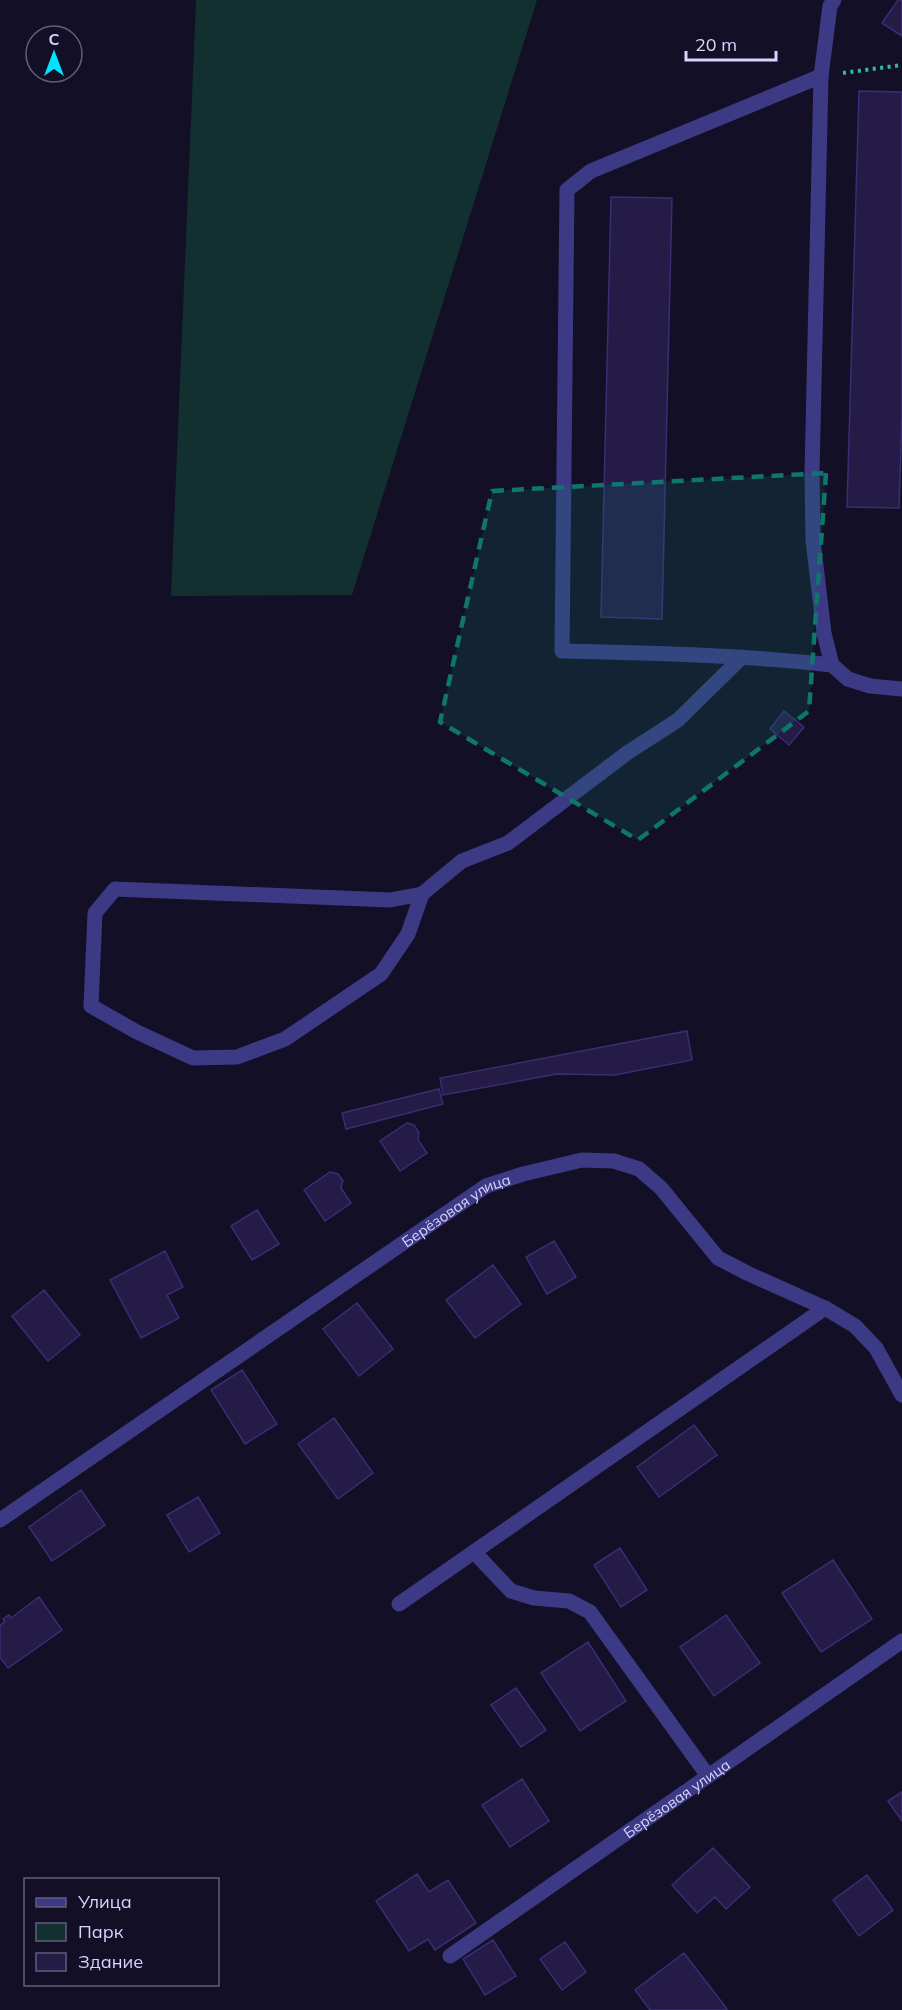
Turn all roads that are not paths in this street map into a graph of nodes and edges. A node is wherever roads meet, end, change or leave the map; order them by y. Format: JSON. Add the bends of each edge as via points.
{"nodes":[{"id":1,"x":834,"y":0,"type":"edge"},
{"id":2,"x":821,"y":76,"type":"junction"},
{"id":3,"x":742,"y":657,"type":"junction"},
{"id":4,"x":832,"y":664,"type":"junction"},
{"id":5,"x":902,"y":689,"type":"edge"},
{"id":6,"x":422,"y":894,"type":"junction"},
{"id":7,"x":825,"y":1308,"type":"junction"},
{"id":8,"x":902,"y":1395,"type":"edge"},
{"id":9,"x":0,"y":1520,"type":"edge"},
{"id":10,"x":474,"y":1552,"type":"junction"},
{"id":11,"x":399,"y":1604,"type":"dead end"},
{"id":12,"x":902,"y":1641,"type":"edge"},
{"id":13,"x":708,"y":1776,"type":"junction"},
{"id":14,"x":450,"y":1956,"type":"dead end"}],
"edges":[{"from":1,"to":2,"type":"street"},
{"from":2,"to":3,"type":"street","via":[[591,171],[567,190],[562,651]]},
{"from":2,"to":4,"type":"street","via":[[813,540],[824,633]]},
{"from":3,"to":4,"type":"street"},
{"from":3,"to":6,"type":"street","via":[[678,720],[627,753],[508,843],[462,861]]},
{"from":4,"to":5,"type":"street","via":[[848,679]]},
{"from":6,"to":6,"type":"street","via":[[390,900],[115,889],[95,913],[92,1006],[193,1058],[237,1057],[285,1039],[381,974],[408,934]]},
{"from":7,"to":8,"type":"street","name":"Берёзовая улица","via":[[855,1326],[876,1348]]},
{"from":7,"to":9,"type":"street","name":"Берёзовая улица","via":[[718,1258],[662,1188],[639,1169],[614,1161],[582,1160],[523,1174],[486,1186]]},
{"from":7,"to":10,"type":"street"},
{"from":10,"to":11,"type":"street"},
{"from":10,"to":13,"type":"street","via":[[511,1591],[534,1599],[569,1600],[590,1612]]},
{"from":12,"to":13,"type":"street","name":"Берёзовая улица"},
{"from":13,"to":14,"type":"street","name":"Берёзовая улица"}]}
